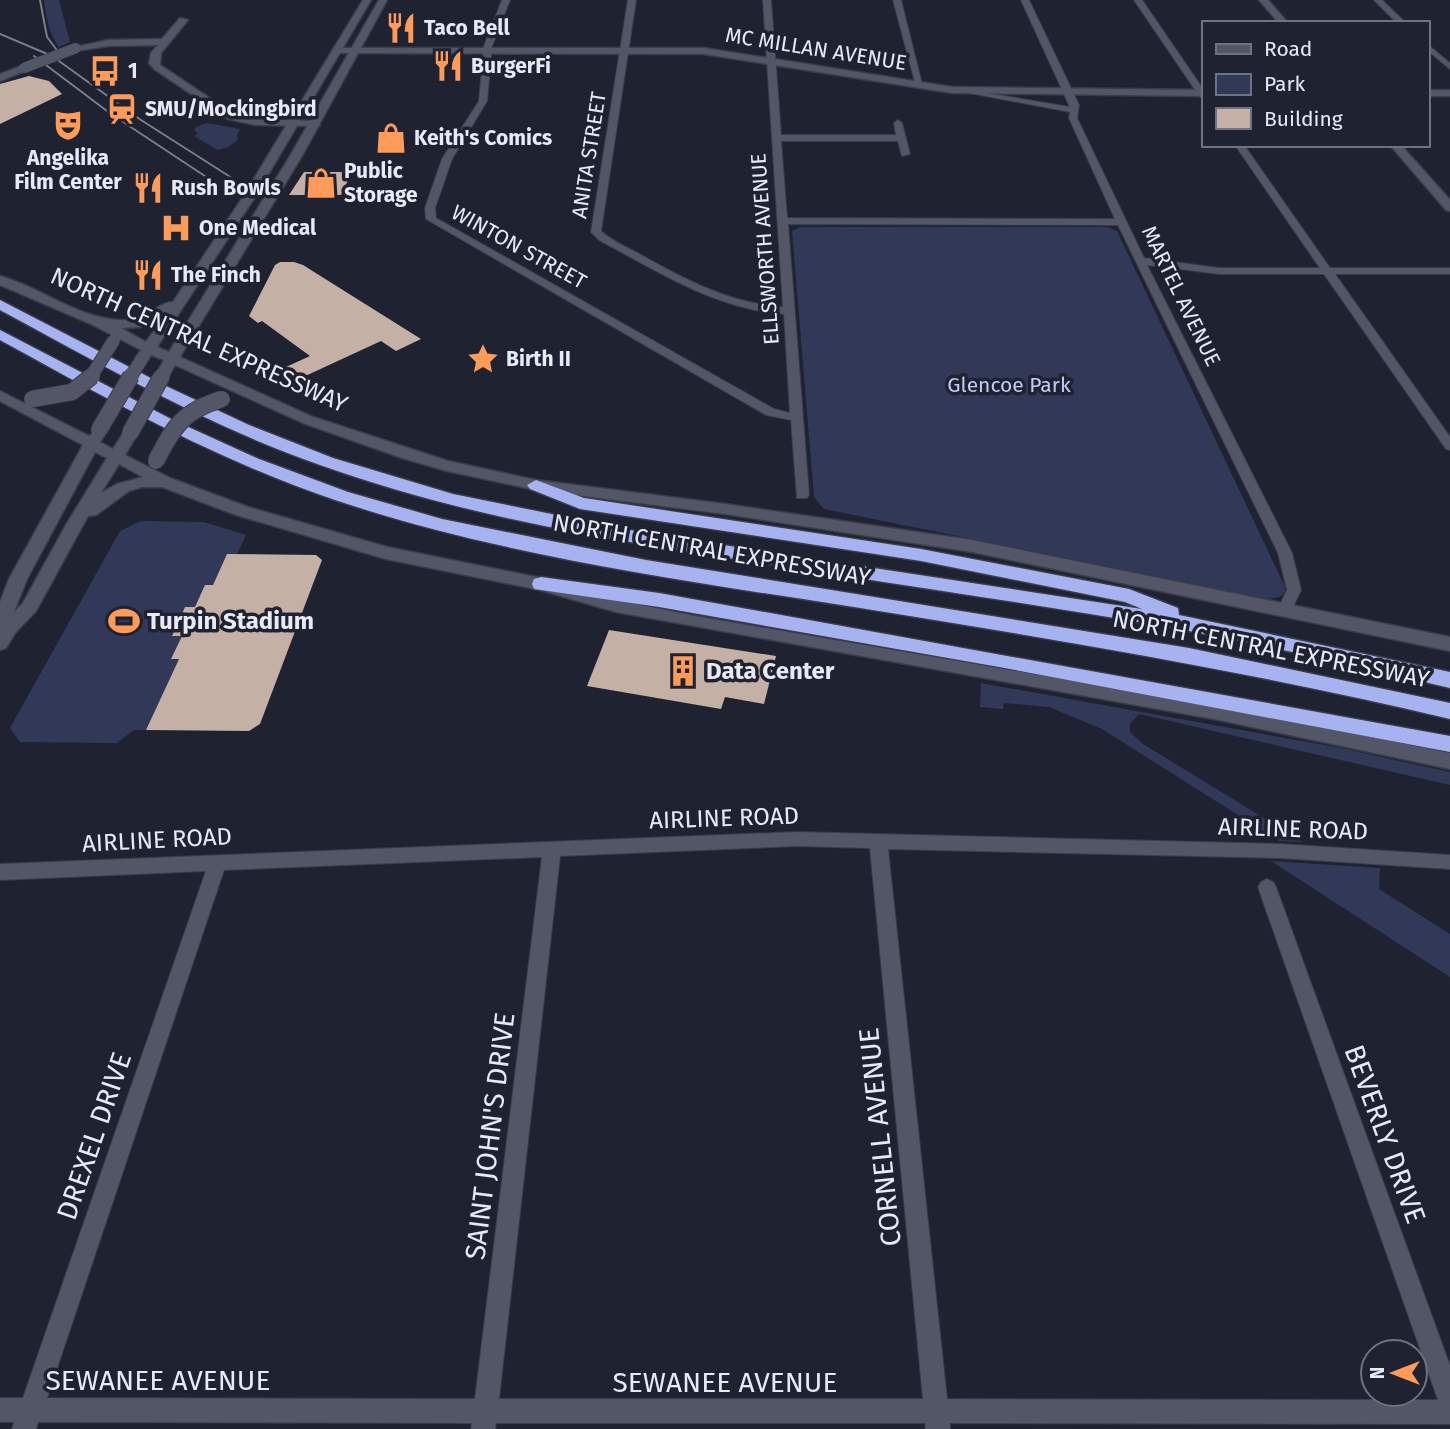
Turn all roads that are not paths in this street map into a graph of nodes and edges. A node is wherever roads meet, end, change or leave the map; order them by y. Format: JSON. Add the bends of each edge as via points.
{"nodes":[{"id":1,"x":506,"y":0,"type":"edge"},
{"id":2,"x":632,"y":0,"type":"edge"},
{"id":3,"x":767,"y":0,"type":"edge"},
{"id":4,"x":897,"y":0,"type":"edge"},
{"id":5,"x":1025,"y":0,"type":"edge"},
{"id":6,"x":1138,"y":0,"type":"edge"},
{"id":7,"x":1263,"y":0,"type":"edge"},
{"id":8,"x":1378,"y":0,"type":"edge"},
{"id":9,"x":367,"y":1,"type":"edge"},
{"id":10,"x":383,"y":1,"type":"edge"},
{"id":11,"x":183,"y":20,"type":"dead end"},
{"id":12,"x":1282,"y":21,"type":"edge"},
{"id":13,"x":1400,"y":21,"type":"edge"},
{"id":14,"x":164,"y":42,"type":"junction"},
{"id":15,"x":1429,"y":48,"type":"edge"},
{"id":16,"x":489,"y":50,"type":"junction"},
{"id":17,"x":337,"y":51,"type":"junction"},
{"id":18,"x":354,"y":51,"type":"junction"},
{"id":19,"x":626,"y":51,"type":"junction"},
{"id":20,"x":771,"y":61,"type":"junction"},
{"id":21,"x":1450,"y":67,"type":"edge"},
{"id":22,"x":0,"y":78,"type":"edge"},
{"id":23,"x":920,"y":86,"type":"junction"},
{"id":24,"x":312,"y":91,"type":"junction"},
{"id":25,"x":331,"y":91,"type":"junction"},
{"id":26,"x":968,"y":92,"type":"junction"},
{"id":27,"x":1202,"y":92,"type":"edge"},
{"id":28,"x":1069,"y":93,"type":"junction"},
{"id":29,"x":1202,"y":93,"type":"edge"},
{"id":30,"x":1429,"y":93,"type":"edge"},
{"id":31,"x":1450,"y":93,"type":"edge"},
{"id":32,"x":301,"y":109,"type":"junction"},
{"id":33,"x":1074,"y":110,"type":"junction"},
{"id":34,"x":255,"y":122,"type":"junction"},
{"id":35,"x":898,"y":123,"type":"dead end"},
{"id":36,"x":292,"y":124,"type":"junction"},
{"id":37,"x":315,"y":124,"type":"junction"},
{"id":38,"x":776,"y":138,"type":"junction"},
{"id":39,"x":901,"y":138,"type":"junction"},
{"id":40,"x":1240,"y":147,"type":"edge"},
{"id":41,"x":1397,"y":147,"type":"edge"},
{"id":42,"x":905,"y":154,"type":"dead end"},
{"id":43,"x":268,"y":163,"type":"junction"},
{"id":44,"x":292,"y":163,"type":"junction"},
{"id":45,"x":1450,"y":207,"type":"edge"},
{"id":46,"x":782,"y":221,"type":"junction"},
{"id":47,"x":1121,"y":222,"type":"junction"},
{"id":48,"x":247,"y":238,"type":"junction"},
{"id":49,"x":221,"y":239,"type":"junction"},
{"id":50,"x":1140,"y":261,"type":"junction"},
{"id":51,"x":1328,"y":271,"type":"junction"},
{"id":52,"x":1450,"y":271,"type":"edge"},
{"id":53,"x":0,"y":280,"type":"edge"},
{"id":54,"x":186,"y":289,"type":"junction"},
{"id":55,"x":0,"y":304,"type":"edge"},
{"id":56,"x":789,"y":311,"type":"junction"},
{"id":57,"x":96,"y":321,"type":"junction"},
{"id":58,"x":0,"y":334,"type":"edge"},
{"id":59,"x":114,"y":335,"type":"junction"},
{"id":60,"x":146,"y":353,"type":"junction"},
{"id":61,"x":169,"y":364,"type":"junction"},
{"id":62,"x":2,"y":396,"type":"edge"},
{"id":63,"x":255,"y":398,"type":"junction"},
{"id":64,"x":797,"y":418,"type":"junction"},
{"id":65,"x":130,"y":433,"type":"joint"},
{"id":66,"x":95,"y":438,"type":"junction"},
{"id":67,"x":1450,"y":446,"type":"edge"},
{"id":68,"x":116,"y":457,"type":"junction"},
{"id":69,"x":164,"y":482,"type":"junction"},
{"id":70,"x":536,"y":485,"type":"junction"},
{"id":71,"x":802,"y":495,"type":"dead end"},
{"id":72,"x":74,"y":526,"type":"junction"},
{"id":73,"x":541,"y":584,"type":"junction"},
{"id":74,"x":1285,"y":609,"type":"junction"},
{"id":75,"x":1205,"y":627,"type":"junction"},
{"id":76,"x":4,"y":636,"type":"edge"},
{"id":77,"x":1450,"y":645,"type":"edge"},
{"id":78,"x":1450,"y":680,"type":"edge"},
{"id":79,"x":1450,"y":711,"type":"edge"},
{"id":80,"x":1450,"y":744,"type":"edge"},
{"id":81,"x":1450,"y":761,"type":"edge"},
{"id":82,"x":878,"y":840,"type":"junction"},
{"id":83,"x":552,"y":850,"type":"junction"},
{"id":84,"x":218,"y":862,"type":"junction"},
{"id":85,"x":1450,"y":862,"type":"edge"},
{"id":86,"x":0,"y":872,"type":"edge"},
{"id":87,"x":1267,"y":887,"type":"dead end"},
{"id":88,"x":1450,"y":1399,"type":"edge"},
{"id":89,"x":0,"y":1409,"type":"edge"},
{"id":90,"x":1450,"y":1412,"type":"edge"},
{"id":91,"x":27,"y":1420,"type":"edge"},
{"id":92,"x":484,"y":1420,"type":"edge"},
{"id":93,"x":937,"y":1420,"type":"edge"}],
"edges":[{"from":1,"to":16,"type":"street","name":"WINTON STREET"},
{"from":2,"to":19,"type":"street","name":"ANITA STREET"},
{"from":3,"to":20,"type":"street","name":"ELLSWORTH AVENUE"},
{"from":4,"to":23,"type":"street"},
{"from":5,"to":28,"type":"street","name":"MARTEL AVENUE"},
{"from":6,"to":27,"type":"street"},
{"from":7,"to":12,"type":"main road"},
{"from":8,"to":13,"type":"street"},
{"from":9,"to":10,"type":"main road"},
{"from":9,"to":17,"type":"main road"},
{"from":10,"to":18,"type":"main road"},
{"from":11,"to":14,"type":"main road"},
{"from":14,"to":22,"type":"main road","bridge":true,"via":[[76,48]]},
{"from":14,"to":34,"type":"main road","via":[[154,58],[158,67],[232,117]]},
{"from":15,"to":21,"type":"street"},
{"from":16,"to":18,"type":"main road","name":"MC MILLAN AVENUE"},
{"from":16,"to":19,"type":"main road","name":"MC MILLAN AVENUE"},
{"from":16,"to":64,"type":"street","name":"WINTON STREET","via":[[483,101],[447,159],[430,208],[432,219],[770,412]]},
{"from":17,"to":18,"type":"main road","name":"MC MILLAN AVENUE"},
{"from":17,"to":24,"type":"main road"},
{"from":18,"to":25,"type":"main road"},
{"from":19,"to":20,"type":"main road","name":"MC MILLAN AVENUE","via":[[704,51]]},
{"from":19,"to":56,"type":"street","name":"ANITA STREET","via":[[596,224],[598,235],[722,301]]},
{"from":20,"to":23,"type":"main road","name":"MC MILLAN AVENUE"},
{"from":20,"to":38,"type":"street","name":"ELLSWORTH AVENUE"},
{"from":23,"to":26,"type":"main road","name":"MC MILLAN AVENUE"},
{"from":24,"to":25,"type":"main road"},
{"from":24,"to":32,"type":"main road"},
{"from":25,"to":37,"type":"main road"},
{"from":26,"to":28,"type":"main road","name":"MC MILLAN AVENUE"},
{"from":26,"to":33,"type":"street"},
{"from":28,"to":29,"type":"main road","name":"MC MILLAN AVENUE"},
{"from":28,"to":33,"type":"street","name":"MARTEL AVENUE"},
{"from":30,"to":31,"type":"main road"},
{"from":32,"to":34,"type":"main road"},
{"from":32,"to":36,"type":"main road"},
{"from":33,"to":47,"type":"street","name":"MARTEL AVENUE","via":[[1073,118]]},
{"from":34,"to":36,"type":"main road"},
{"from":35,"to":39,"type":"street"},
{"from":36,"to":37,"type":"main road"},
{"from":36,"to":43,"type":"main road"},
{"from":37,"to":44,"type":"main road"},
{"from":38,"to":39,"type":"street"},
{"from":38,"to":46,"type":"street","name":"ELLSWORTH AVENUE"},
{"from":39,"to":42,"type":"street"},
{"from":40,"to":51,"type":"street"},
{"from":41,"to":45,"type":"main road"},
{"from":43,"to":44,"type":"main road"},
{"from":43,"to":49,"type":"main road"},
{"from":44,"to":48,"type":"main road"},
{"from":46,"to":47,"type":"street"},
{"from":46,"to":56,"type":"street","name":"ELLSWORTH AVENUE"},
{"from":47,"to":50,"type":"street","name":"MARTEL AVENUE"},
{"from":48,"to":49,"type":"main road"},
{"from":48,"to":61,"type":"main road"},
{"from":49,"to":54,"type":"main road"},
{"from":50,"to":51,"type":"street","via":[[1219,271]]},
{"from":50,"to":74,"type":"street","name":"MARTEL AVENUE","via":[[1285,553],[1294,590]]},
{"from":51,"to":52,"type":"street"},
{"from":51,"to":67,"type":"street"},
{"from":53,"to":57,"type":"main road","name":"NORTH CENTRAL EXPRESSWAY"},
{"from":54,"to":57,"type":"main road","via":[[147,322]]},
{"from":54,"to":60,"type":"main road"},
{"from":55,"to":75,"type":"highway","name":"NORTH CENTRAL EXPRESSWAY","via":[[219,418],[329,463],[489,508],[589,529]]},
{"from":56,"to":64,"type":"street","name":"ELLSWORTH AVENUE"},
{"from":57,"to":59,"type":"main road","name":"NORTH CENTRAL EXPRESSWAY"},
{"from":58,"to":79,"type":"highway","name":"NORTH CENTRAL EXPRESSWAY","via":[[149,416],[242,460],[342,496],[456,529],[582,556],[1247,666]]},
{"from":59,"to":60,"type":"main road","name":"NORTH CENTRAL EXPRESSWAY"},
{"from":59,"to":62,"type":"main road","bridge":true,"via":[[111,348],[79,390],[67,396],[32,399]]},
{"from":60,"to":61,"type":"main road","name":"NORTH CENTRAL EXPRESSWAY"},
{"from":60,"to":66,"type":"main road","bridge":true},
{"from":61,"to":63,"type":"main road","name":"NORTH CENTRAL EXPRESSWAY"},
{"from":61,"to":65,"type":"main road","bridge":true},
{"from":62,"to":66,"type":"main road","via":[[70,431]]},
{"from":63,"to":69,"type":"main road","bridge":true,"via":[[198,405],[176,421],[156,461]]},
{"from":63,"to":70,"type":"main road","name":"NORTH CENTRAL EXPRESSWAY","via":[[407,455]]},
{"from":64,"to":71,"type":"street","name":"ELLSWORTH AVENUE"},
{"from":65,"to":68,"type":"main road"},
{"from":66,"to":68,"type":"main road"},
{"from":66,"to":76,"type":"main road","via":[[18,579],[5,612]]},
{"from":68,"to":69,"type":"main road"},
{"from":68,"to":72,"type":"main road"},
{"from":69,"to":72,"type":"main road","via":[[146,481],[118,489]]},
{"from":69,"to":73,"type":"main road","via":[[242,511],[362,546]]},
{"from":70,"to":74,"type":"main road","name":"NORTH CENTRAL EXPRESSWAY","via":[[972,546]]},
{"from":70,"to":75,"type":"highway","via":[[580,503],[922,555],[1129,596]]},
{"from":72,"to":76,"type":"main road","via":[[30,607]]},
{"from":73,"to":80,"type":"highway","via":[[659,600]]},
{"from":73,"to":81,"type":"main road","via":[[615,606],[701,623],[1214,712]]},
{"from":74,"to":77,"type":"main road","name":"NORTH CENTRAL EXPRESSWAY"},
{"from":75,"to":78,"type":"highway","name":"NORTH CENTRAL EXPRESSWAY"},
{"from":82,"to":83,"type":"street","name":"AIRLINE ROAD"},
{"from":82,"to":85,"type":"street","name":"AIRLINE ROAD","via":[[1280,851]]},
{"from":82,"to":93,"type":"street","name":"CORNELL AVENUE"},
{"from":83,"to":84,"type":"street","name":"AIRLINE ROAD"},
{"from":83,"to":92,"type":"street","name":"SAINT JOHN'S DRIVE"},
{"from":84,"to":86,"type":"street","name":"AIRLINE ROAD"},
{"from":84,"to":91,"type":"street","name":"DREXEL DRIVE"},
{"from":87,"to":88,"type":"street","name":"BEVERLY DRIVE"},
{"from":89,"to":91,"type":"street","name":"SEWANEE AVENUE"},
{"from":90,"to":93,"type":"street","name":"SEWANEE AVENUE"},
{"from":91,"to":92,"type":"street","name":"SEWANEE AVENUE"},
{"from":92,"to":93,"type":"street","name":"SEWANEE AVENUE"}]}
